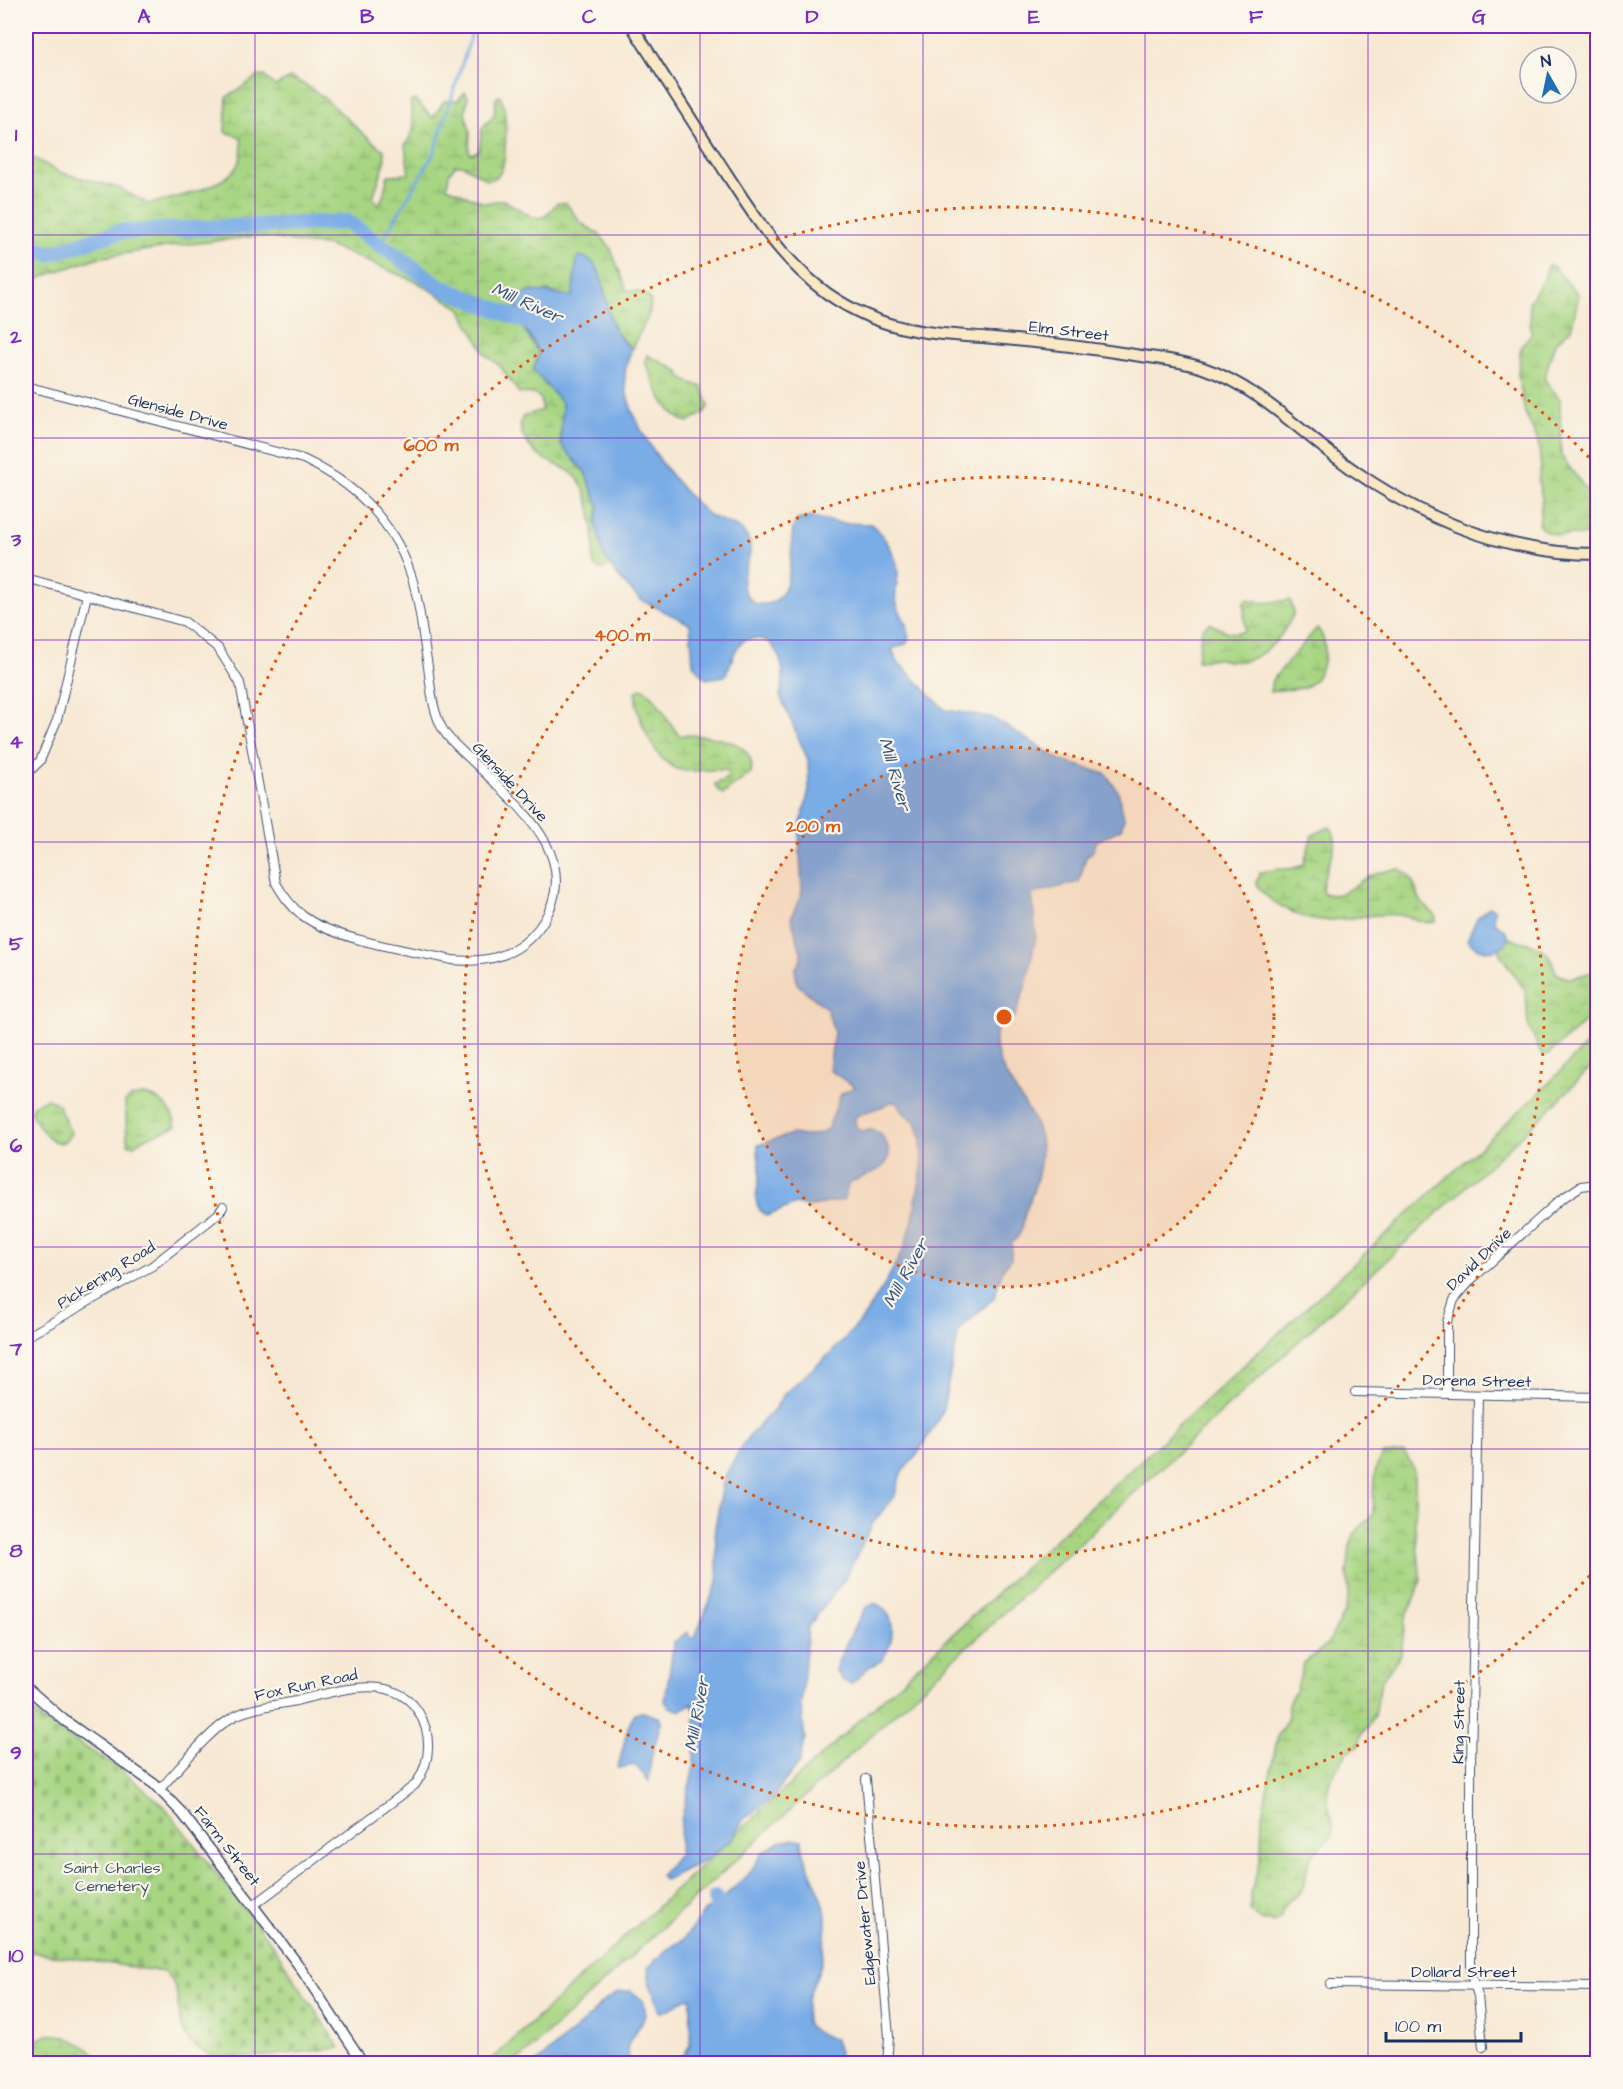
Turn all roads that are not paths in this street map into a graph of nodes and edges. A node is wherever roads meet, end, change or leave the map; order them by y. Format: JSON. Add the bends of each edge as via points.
{"nodes":[{"id":1,"x":632,"y":26,"type":"edge"},
{"id":2,"x":26,"y":387,"type":"edge"},
{"id":3,"x":1598,"y":554,"type":"edge"},
{"id":4,"x":26,"y":578,"type":"edge"},
{"id":5,"x":87,"y":595,"type":"junction"},
{"id":6,"x":26,"y":775,"type":"edge"},
{"id":7,"x":1598,"y":1184,"type":"edge"},
{"id":8,"x":223,"y":1207,"type":"dead end"},
{"id":9,"x":26,"y":1337,"type":"edge"},
{"id":10,"x":1355,"y":1392,"type":"dead end"},
{"id":11,"x":1447,"y":1394,"type":"junction"},
{"id":12,"x":1478,"y":1395,"type":"junction"},
{"id":13,"x":1598,"y":1397,"type":"edge"},
{"id":14,"x":26,"y":1495,"type":"edge"},
{"id":15,"x":26,"y":1599,"type":"edge"},
{"id":16,"x":26,"y":1687,"type":"edge"},
{"id":17,"x":866,"y":1779,"type":"dead end"},
{"id":18,"x":160,"y":1789,"type":"junction"},
{"id":19,"x":254,"y":1905,"type":"junction"},
{"id":20,"x":1330,"y":1984,"type":"dead end"},
{"id":21,"x":1475,"y":1985,"type":"junction"},
{"id":22,"x":1598,"y":1987,"type":"edge"},
{"id":23,"x":1483,"y":2047,"type":"dead end"},
{"id":24,"x":364,"y":2064,"type":"edge"},
{"id":25,"x":887,"y":2064,"type":"edge"}],
"edges":[{"from":1,"to":3,"type":"main road","name":"Elm Street","via":[[762,227],[812,282],[858,312],[906,330],[1060,345],[1204,368],[1260,398],[1370,481],[1419,510],[1518,546]]},
{"from":2,"to":5,"type":"street","name":"Glenside Drive","via":[[303,459],[332,472],[367,500],[386,523],[412,576],[432,703],[444,732],[530,818],[549,846],[556,869],[556,889],[549,914],[518,948],[489,961],[471,962],[344,935],[303,917],[287,902],[276,883],[242,693],[229,662],[185,622]]},
{"from":4,"to":5,"type":"street","name":"Glenside Drive"},
{"from":5,"to":6,"type":"street","via":[[57,720],[40,760]]},
{"from":7,"to":11,"type":"street","name":"David Drive","via":[[1581,1186],[1560,1200],[1454,1300],[1447,1322]]},
{"from":8,"to":9,"type":"street","name":"Pickering Road","via":[[152,1266]]},
{"from":10,"to":11,"type":"street","name":"Dorena Street"},
{"from":11,"to":12,"type":"street","name":"Dorena Street"},
{"from":12,"to":13,"type":"street","name":"Dorena Street"},
{"from":12,"to":21,"type":"street","name":"King Street","via":[[1470,1894],[1471,1974]]},
{"from":14,"to":15,"type":"street","via":[[30,1532]]},
{"from":16,"to":18,"type":"street","name":"Farm Street","via":[[64,1720]]},
{"from":17,"to":25,"type":"street","name":"Edgewater Drive","via":[[889,2037]]},
{"from":18,"to":19,"type":"street","name":"Farm Street"},
{"from":18,"to":19,"type":"street","name":"Fox Run Road","via":[[219,1728],[241,1713],[363,1686],[389,1690],[414,1708],[424,1724],[428,1749],[425,1768],[415,1785]]},
{"from":19,"to":24,"type":"street","name":"Farm Street"},
{"from":20,"to":21,"type":"street","name":"Dollard Street"},
{"from":21,"to":22,"type":"street","name":"Dollard Street"},
{"from":21,"to":23,"type":"street","name":"King Street"}]}
